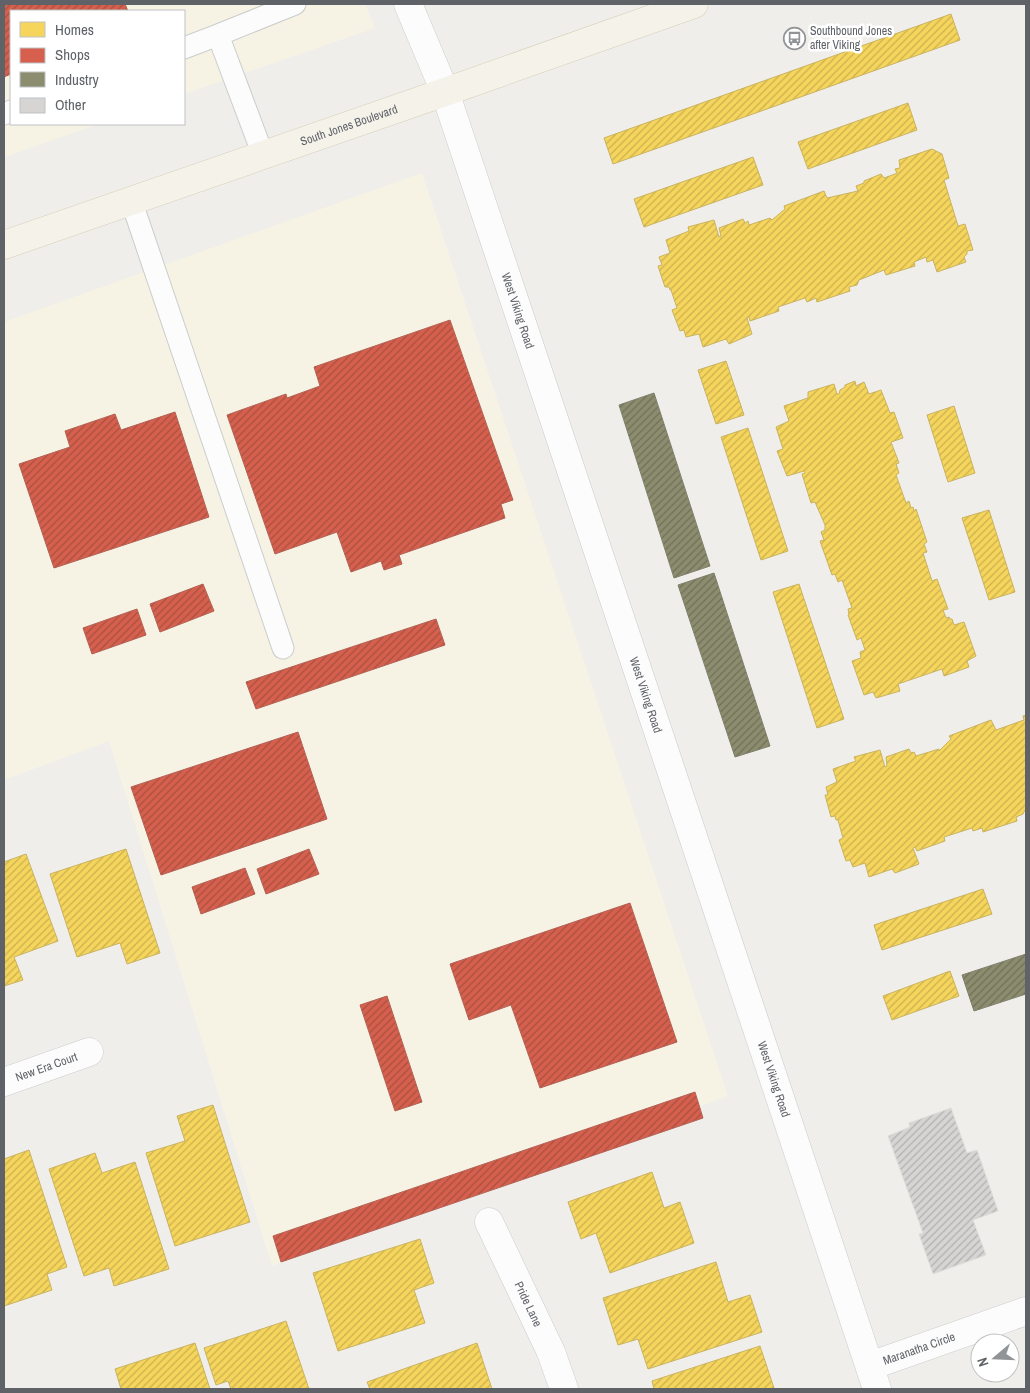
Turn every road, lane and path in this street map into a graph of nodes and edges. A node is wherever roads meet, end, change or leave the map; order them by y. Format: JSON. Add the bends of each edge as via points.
{"nodes":[{"id":1,"x":295,"y":4,"type":"edge"},
{"id":2,"x":408,"y":4,"type":"edge"},
{"id":3,"x":694,"y":4,"type":"edge"},
{"id":4,"x":218,"y":35,"type":"junction"},
{"id":5,"x":185,"y":48,"type":"edge"},
{"id":6,"x":445,"y":92,"type":"junction"},
{"id":7,"x":263,"y":155,"type":"junction"},
{"id":8,"x":131,"y":200,"type":"junction"},
{"id":9,"x":4,"y":245,"type":"edge"},
{"id":10,"x":283,"y":648,"type":"dead end"},
{"id":11,"x":89,"y":1052,"type":"dead end"},
{"id":12,"x":4,"y":1082,"type":"edge"},
{"id":13,"x":489,"y":1222,"type":"dead end"},
{"id":14,"x":1026,"y":1311,"type":"edge"},
{"id":15,"x":874,"y":1377,"type":"edge"},
{"id":16,"x":564,"y":1389,"type":"edge"}],
"edges":[{"from":1,"to":4,"type":"lane"},
{"from":2,"to":6,"type":"street","name":"West Viking Road"},
{"from":3,"to":6,"type":"main road","name":"South Jones Boulevard"},
{"from":4,"to":5,"type":"lane"},
{"from":4,"to":7,"type":"lane"},
{"from":6,"to":7,"type":"main road","name":"South Jones Boulevard"},
{"from":6,"to":15,"type":"street","name":"West Viking Road"},
{"from":7,"to":8,"type":"main road","name":"South Jones Boulevard"},
{"from":8,"to":9,"type":"main road","name":"South Jones Boulevard"},
{"from":8,"to":10,"type":"lane"},
{"from":11,"to":12,"type":"street","name":"New Era Court"},
{"from":13,"to":16,"type":"street","name":"Pride Lane","via":[[551,1352]]},
{"from":14,"to":15,"type":"street","name":"Maranatha Circle"}]}
